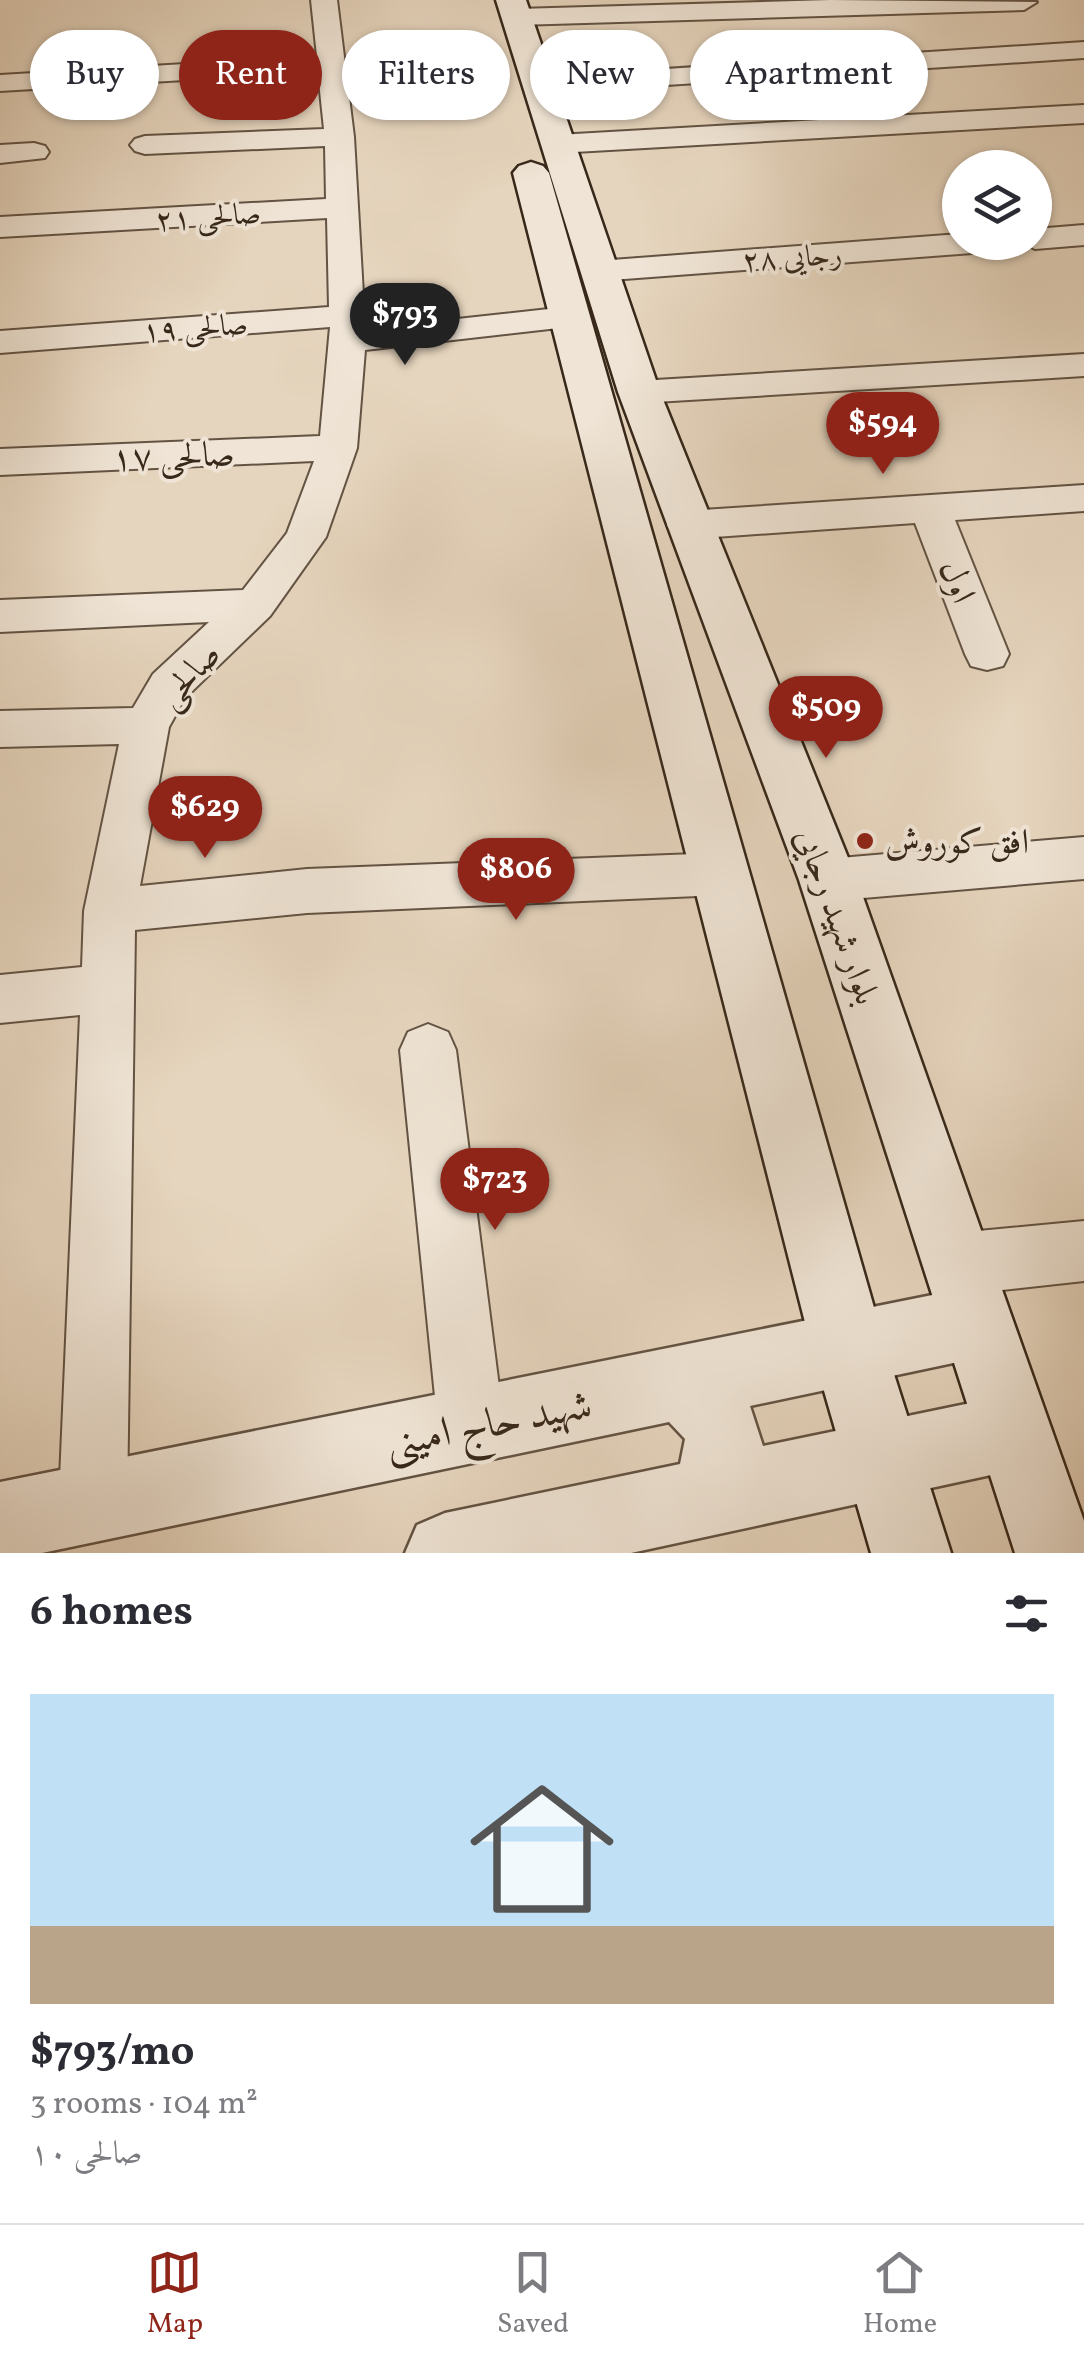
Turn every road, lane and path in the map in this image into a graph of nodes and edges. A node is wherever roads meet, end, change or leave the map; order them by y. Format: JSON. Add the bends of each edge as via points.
{"nodes":[{"id":1,"x":324,"y":0,"type":"edge"},
{"id":2,"x":1024,"y":2,"type":"edge"},
{"id":3,"x":505,"y":6,"type":"edge"},
{"id":4,"x":1084,"y":50,"type":"edge"},
{"id":5,"x":530,"y":61,"type":"edge"},
{"id":6,"x":330,"y":63,"type":"junction"},
{"id":7,"x":670,"y":77,"type":"edge"},
{"id":8,"x":0,"y":84,"type":"edge"},
{"id":9,"x":1084,"y":114,"type":"edge"},
{"id":10,"x":550,"y":120,"type":"edge"},
{"id":11,"x":339,"y":137,"type":"junction"},
{"id":12,"x":557,"y":144,"type":"junction"},
{"id":13,"x":145,"y":145,"type":"dead end"},
{"id":14,"x":34,"y":152,"type":"dead end"},
{"id":15,"x":0,"y":154,"type":"edge"},
{"id":16,"x":340,"y":208,"type":"junction"},
{"id":17,"x":0,"y":227,"type":"edge"},
{"id":18,"x":1084,"y":235,"type":"edge"},
{"id":19,"x":1052,"y":238,"type":"edge"},
{"id":20,"x":942,"y":245,"type":"edge"},
{"id":21,"x":598,"y":272,"type":"junction"},
{"id":22,"x":567,"y":318,"type":"junction"},
{"id":23,"x":346,"y":329,"type":"junction"},
{"id":24,"x":0,"y":342,"type":"edge"},
{"id":25,"x":1084,"y":365,"type":"edge"},
{"id":26,"x":639,"y":392,"type":"junction"},
{"id":27,"x":338,"y":448,"type":"junction"},
{"id":28,"x":4,"y":462,"type":"edge"},
{"id":29,"x":1084,"y":498,"type":"edge"},
{"id":30,"x":930,"y":509,"type":"junction"},
{"id":31,"x":687,"y":525,"type":"junction"},
{"id":32,"x":255,"y":605,"type":"junction"},
{"id":33,"x":0,"y":616,"type":"edge"},
{"id":34,"x":987,"y":654,"type":"dead end"},
{"id":35,"x":146,"y":726,"type":"junction"},
{"id":36,"x":0,"y":728,"type":"edge"},
{"id":37,"x":1084,"y":858,"type":"edge"},
{"id":38,"x":721,"y":874,"type":"junction"},
{"id":39,"x":828,"y":880,"type":"junction"},
{"id":40,"x":110,"y":910,"type":"junction"},
{"id":41,"x":108,"y":988,"type":"junction"},
{"id":42,"x":0,"y":999,"type":"edge"},
{"id":43,"x":428,"y":1050,"type":"dead end"},
{"id":44,"x":1084,"y":1251,"type":"edge"},
{"id":45,"x":967,"y":1293,"type":"junction"},
{"id":46,"x":848,"y":1346,"type":"junction"},
{"id":47,"x":679,"y":1384,"type":"junction"},
{"id":48,"x":471,"y":1426,"type":"junction"},
{"id":49,"x":1014,"y":1432,"type":"junction"},
{"id":50,"x":882,"y":1458,"type":"junction"},
{"id":51,"x":704,"y":1498,"type":"junction"},
{"id":52,"x":93,"y":1502,"type":"junction"},
{"id":53,"x":0,"y":1522,"type":"edge"},
{"id":54,"x":445,"y":1553,"type":"edge"},
{"id":55,"x":911,"y":1553,"type":"edge"},
{"id":56,"x":1055,"y":1553,"type":"edge"}],
"edges":[{"from":1,"to":6,"type":"street","name":"صالحی"},
{"from":2,"to":3,"type":"street"},
{"from":3,"to":5,"type":"main road","name":"بلوار شهید رجایی"},
{"from":3,"to":22,"type":"main road"},
{"from":4,"to":7,"type":"street"},
{"from":6,"to":8,"type":"street"},
{"from":6,"to":11,"type":"street","name":"صالحی"},
{"from":9,"to":12,"type":"street"},
{"from":10,"to":12,"type":"main road","name":"بلوار شهید رجایی"},
{"from":11,"to":13,"type":"street"},
{"from":11,"to":16,"type":"street","name":"صالحی"},
{"from":12,"to":21,"type":"main road","name":"بلوار شهید رجایی"},
{"from":14,"to":15,"type":"street"},
{"from":16,"to":17,"type":"street","name":"صالحی ۲۱"},
{"from":16,"to":23,"type":"street","name":"صالحی"},
{"from":18,"to":19,"type":"street"},
{"from":20,"to":21,"type":"street","name":"رجایی ۲۸"},
{"from":21,"to":26,"type":"main road","name":"بلوار شهید رجایی"},
{"from":22,"to":23,"type":"street","name":"صالحی ۱۹","via":[[456,330]]},
{"from":22,"to":38,"type":"main road"},
{"from":23,"to":24,"type":"street","name":"صالحی ۱۹"},
{"from":23,"to":27,"type":"street","name":"صالحی"},
{"from":25,"to":26,"type":"street"},
{"from":26,"to":31,"type":"main road","name":"بلوار شهید رجایی"},
{"from":27,"to":28,"type":"street","name":"صالحی ۱۷"},
{"from":27,"to":32,"type":"street","name":"صالحی","via":[[306,537]]},
{"from":29,"to":30,"type":"street"},
{"from":30,"to":31,"type":"street"},
{"from":30,"to":34,"type":"street","name":"اول"},
{"from":31,"to":39,"type":"main road","name":"بلوار شهید رجایی"},
{"from":32,"to":33,"type":"street"},
{"from":32,"to":35,"type":"street","name":"صالحی","via":[[170,686]]},
{"from":35,"to":36,"type":"street"},
{"from":35,"to":40,"type":"street","name":"صالحی"},
{"from":37,"to":39,"type":"street"},
{"from":38,"to":40,"type":"street","via":[[307,892]]},
{"from":38,"to":46,"type":"main road"},
{"from":39,"to":45,"type":"main road","name":"بلوار شهید رجایی"},
{"from":40,"to":41,"type":"street","name":"صالحی"},
{"from":41,"to":42,"type":"street"},
{"from":41,"to":52,"type":"street","name":"صالحی"},
{"from":43,"to":48,"type":"street"},
{"from":44,"to":45,"type":"street"},
{"from":45,"to":46,"type":"main road","name":"شهید حاج امینی"},
{"from":45,"to":49,"type":"main road","name":"بلوار شهید رجایی"},
{"from":46,"to":47,"type":"main road","name":"شهید حاج امینی"},
{"from":46,"to":50,"type":"main road"},
{"from":47,"to":48,"type":"main road","name":"شهید حاج امینی"},
{"from":47,"to":51,"type":"main road","via":[[707,1401],[724,1433],[722,1469]]},
{"from":48,"to":52,"type":"main road","name":"شهید حاج امینی"},
{"from":49,"to":50,"type":"main road"},
{"from":49,"to":56,"type":"main road","name":"بلوار شهید رجایی"},
{"from":50,"to":51,"type":"main road"},
{"from":50,"to":55,"type":"main road"},
{"from":51,"to":54,"type":"main road"},
{"from":52,"to":53,"type":"main road","name":"شهید حاج امینی"}]}
